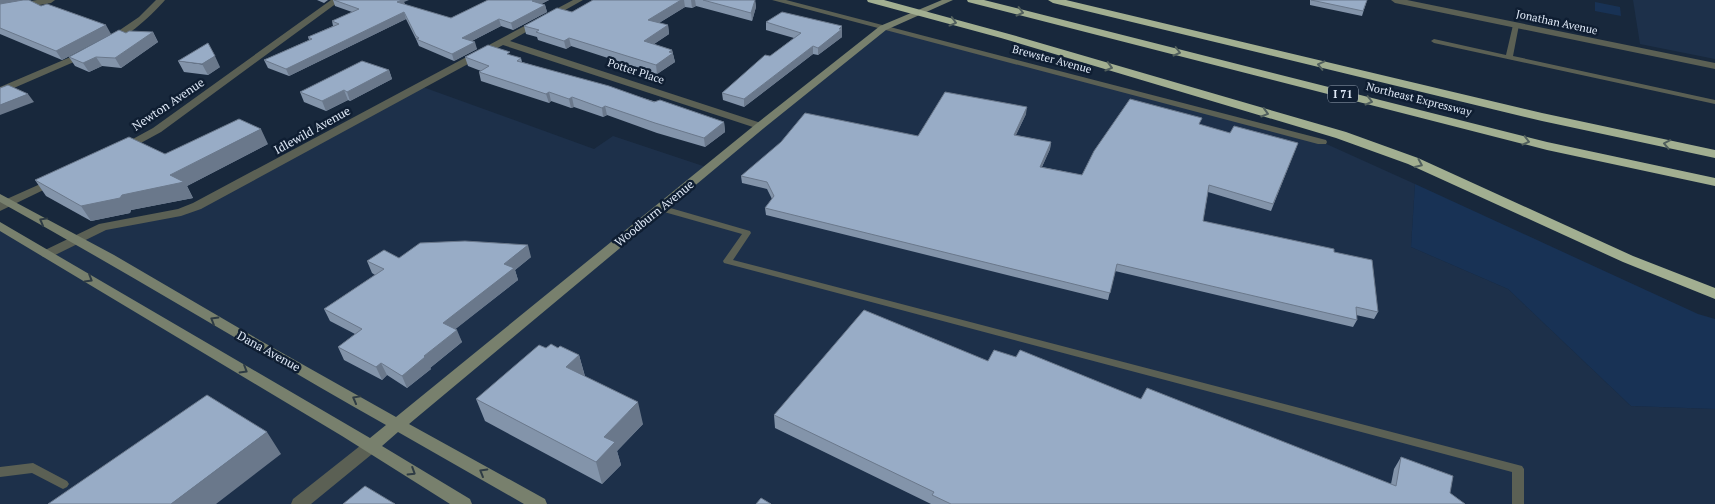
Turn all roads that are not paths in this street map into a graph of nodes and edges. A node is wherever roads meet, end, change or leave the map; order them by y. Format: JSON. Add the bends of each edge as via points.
{"nodes":[{"id":1,"x":50,"y":0,"type":"edge"},
{"id":2,"x":161,"y":0,"type":"edge"},
{"id":3,"x":337,"y":0,"type":"edge"},
{"id":4,"x":579,"y":0,"type":"edge"},
{"id":5,"x":776,"y":0,"type":"edge"},
{"id":6,"x":872,"y":0,"type":"edge"},
{"id":7,"x":949,"y":0,"type":"edge"},
{"id":8,"x":972,"y":0,"type":"edge"},
{"id":9,"x":1053,"y":0,"type":"edge"},
{"id":10,"x":1395,"y":0,"type":"edge"},
{"id":11,"x":0,"y":9,"type":"edge"},
{"id":12,"x":1516,"y":25,"type":"junction"},
{"id":13,"x":883,"y":28,"type":"junction"},
{"id":14,"x":1434,"y":41,"type":"dead end"},
{"id":15,"x":503,"y":42,"type":"junction"},
{"id":16,"x":1510,"y":58,"type":"junction"},
{"id":17,"x":1715,"y":66,"type":"edge"},
{"id":18,"x":0,"y":91,"type":"edge"},
{"id":19,"x":1715,"y":102,"type":"edge"},
{"id":20,"x":760,"y":126,"type":"junction"},
{"id":21,"x":1322,"y":142,"type":"dead end"},
{"id":22,"x":110,"y":154,"type":"edge"},
{"id":23,"x":1715,"y":154,"type":"edge"},
{"id":24,"x":68,"y":175,"type":"edge"},
{"id":25,"x":1715,"y":182,"type":"edge"},
{"id":26,"x":3,"y":202,"type":"edge"},
{"id":27,"x":660,"y":208,"type":"junction"},
{"id":28,"x":0,"y":226,"type":"edge"},
{"id":29,"x":76,"y":239,"type":"junction"},
{"id":30,"x":47,"y":254,"type":"junction"},
{"id":31,"x":1715,"y":294,"type":"edge"},
{"id":32,"x":398,"y":423,"type":"junction"},
{"id":33,"x":371,"y":446,"type":"junction"},
{"id":34,"x":0,"y":472,"type":"edge"},
{"id":35,"x":63,"y":484,"type":"dead end"},
{"id":36,"x":299,"y":504,"type":"edge"},
{"id":37,"x":464,"y":504,"type":"edge"},
{"id":38,"x":539,"y":504,"type":"edge"},
{"id":39,"x":1518,"y":504,"type":"edge"}],
"edges":[{"from":1,"to":11,"type":"street"},
{"from":2,"to":18,"type":"street","via":[[142,19],[98,48]]},
{"from":3,"to":22,"type":"street","name":"Newton Avenue","via":[[157,130]]},
{"from":4,"to":15,"type":"street","name":"Idlewild Avenue"},
{"from":5,"to":13,"type":"street","name":"Brewster Avenue"},
{"from":6,"to":31,"type":"highway","one_way":true,"via":[[1341,135],[1412,161],[1628,259]]},
{"from":7,"to":13,"type":"street","name":"Woodburn Avenue"},
{"from":8,"to":25,"type":"highway","name":"Northeast Expressway","number":"I 71","one_way":true,"via":[[1548,146]]},
{"from":23,"to":9,"type":"highway","name":"Northeast Expressway","number":"I 71","one_way":true,"via":[[1523,113]]},
{"from":10,"to":12,"type":"street","name":"Jonathan Avenue"},
{"from":12,"to":16,"type":"lane"},
{"from":12,"to":17,"type":"street","name":"Jonathan Avenue"},
{"from":13,"to":20,"type":"street","name":"Woodburn Avenue"},
{"from":13,"to":21,"type":"street","name":"Brewster Avenue"},
{"from":14,"to":16,"type":"lane"},
{"from":15,"to":20,"type":"street","name":"Potter Place"},
{"from":15,"to":29,"type":"street","name":"Idlewild Avenue","via":[[198,206],[104,227]]},
{"from":16,"to":19,"type":"lane"},
{"from":20,"to":27,"type":"street","name":"Woodburn Avenue"},
{"from":24,"to":26,"type":"street"},
{"from":29,"to":26,"type":"street","name":"Dana Avenue","one_way":true},
{"from":27,"to":32,"type":"street","name":"Woodburn Avenue"},
{"from":27,"to":39,"type":"lane","via":[[747,233],[727,261],[1518,469]]},
{"from":28,"to":30,"type":"street"},
{"from":29,"to":30,"type":"street","name":"Idlewild Avenue"},
{"from":32,"to":29,"type":"street","name":"Dana Avenue","one_way":true,"via":[[256,345]]},
{"from":30,"to":33,"type":"street","one_way":true},
{"from":32,"to":33,"type":"street","name":"Woodburn Avenue"},
{"from":38,"to":32,"type":"street","name":"Dana Avenue","one_way":true},
{"from":33,"to":36,"type":"street"},
{"from":33,"to":37,"type":"street","one_way":true},
{"from":34,"to":35,"type":"lane","via":[[33,468]]}]}
